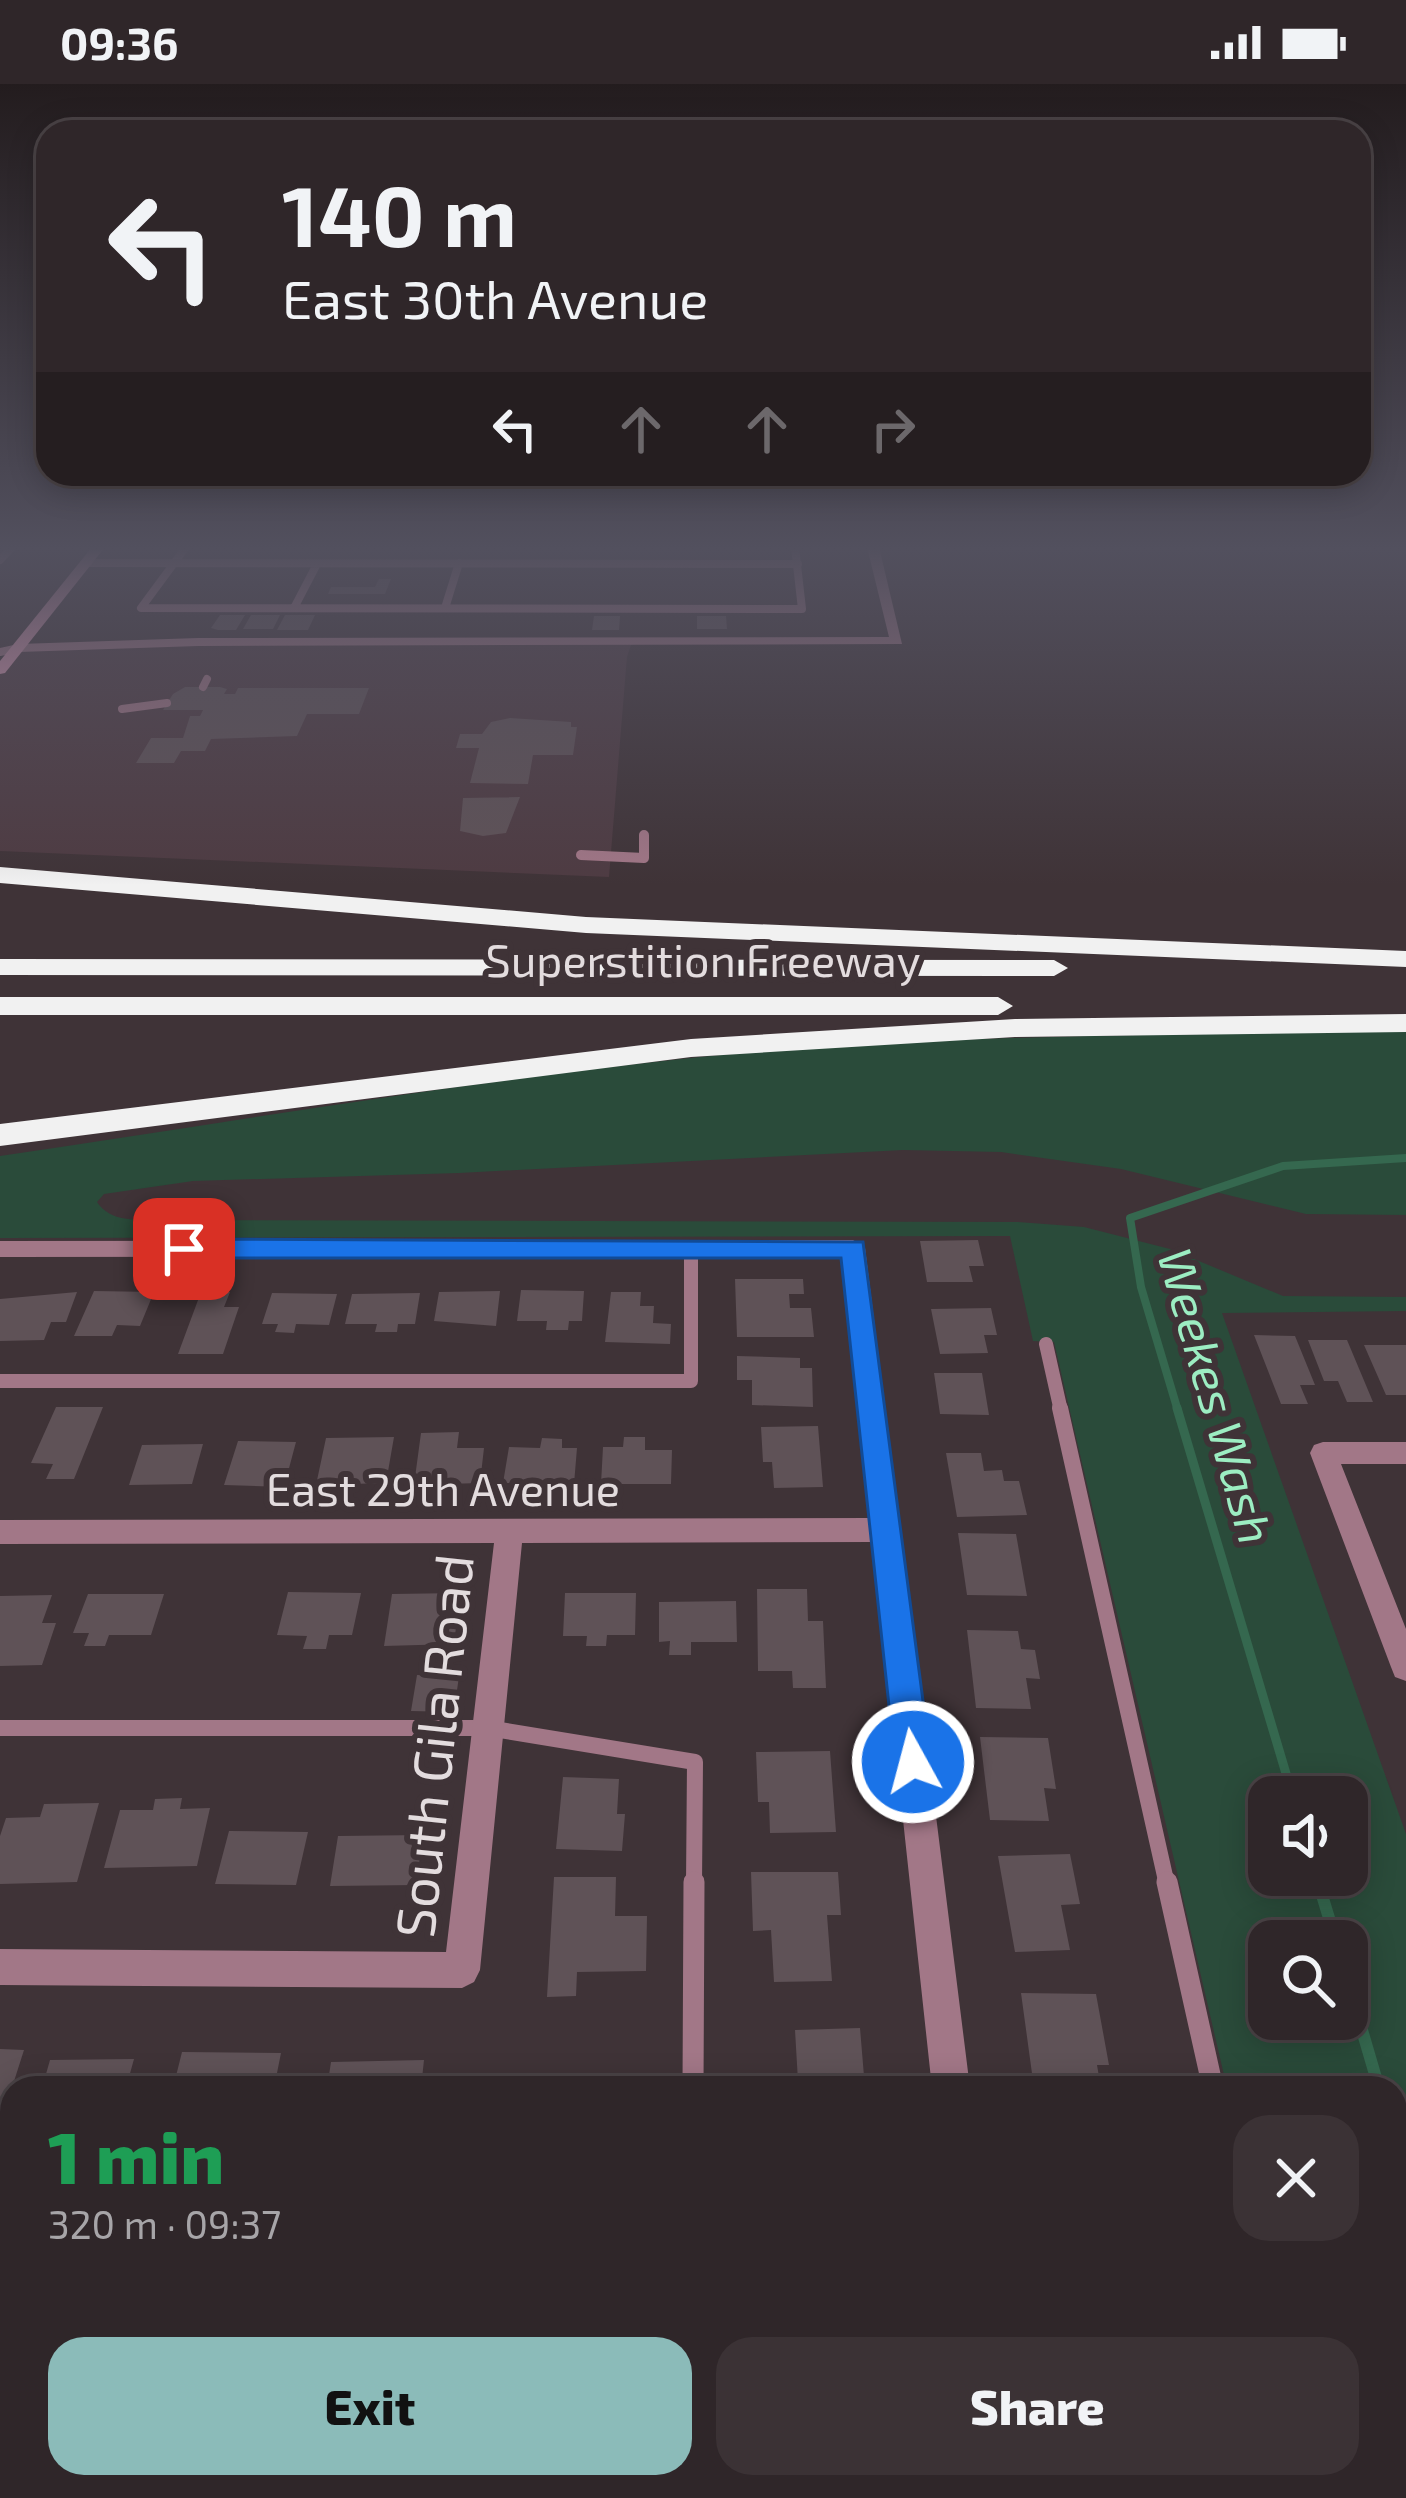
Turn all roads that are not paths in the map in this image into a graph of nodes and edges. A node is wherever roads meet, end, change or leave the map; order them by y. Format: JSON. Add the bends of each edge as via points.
{"nodes":[{"id":1,"x":167,"y":703,"type":"dead end"},
{"id":2,"x":122,"y":710,"type":"dead end"},
{"id":3,"x":644,"y":835,"type":"dead end"},
{"id":4,"x":581,"y":855,"type":"dead end"},
{"id":5,"x":0,"y":875,"type":"edge"},
{"id":6,"x":1406,"y":963,"type":"edge"},
{"id":7,"x":0,"y":967,"type":"edge"},
{"id":8,"x":0,"y":1006,"type":"edge"},
{"id":9,"x":1406,"y":1006,"type":"edge"},
{"id":10,"x":1406,"y":1023,"type":"edge"},
{"id":11,"x":0,"y":1135,"type":"edge"},
{"id":12,"x":0,"y":1249,"type":"edge"},
{"id":13,"x":691,"y":1249,"type":"junction"},
{"id":14,"x":1046,"y":1344,"type":"dead end"},
{"id":15,"x":0,"y":1381,"type":"edge"},
{"id":16,"x":1406,"y":1453,"type":"edge"},
{"id":17,"x":886,"y":1530,"type":"junction"},
{"id":18,"x":0,"y":1532,"type":"edge"},
{"id":19,"x":509,"y":1533,"type":"junction"},
{"id":20,"x":1406,"y":1667,"type":"edge"},
{"id":21,"x":0,"y":1728,"type":"edge"},
{"id":22,"x":488,"y":1728,"type":"junction"},
{"id":23,"x":0,"y":1967,"type":"edge"},
{"id":24,"x":693,"y":2076,"type":"edge"},
{"id":25,"x":950,"y":2076,"type":"edge"},
{"id":26,"x":1210,"y":2076,"type":"edge"}],
"edges":[{"from":1,"to":2,"type":"lane"},
{"from":3,"to":4,"type":"lane","via":[[644,858]]},
{"from":5,"to":6,"type":"highway","via":[[586,925]]},
{"from":6,"to":7,"type":"highway","name":"Superstition Freeway"},
{"from":8,"to":9,"type":"highway","name":"Superstition Freeway"},
{"from":10,"to":11,"type":"highway","via":[[1016,1028],[691,1048]]},
{"from":12,"to":13,"type":"street"},
{"from":13,"to":15,"type":"lane","via":[[691,1381]]},
{"from":13,"to":17,"type":"street","via":[[854,1248]]},
{"from":14,"to":26,"type":"lane"},
{"from":16,"to":20,"type":"street","via":[[1322,1453]]},
{"from":17,"to":19,"type":"street","name":"East 29th Avenue"},
{"from":17,"to":25,"type":"street"},
{"from":18,"to":19,"type":"street","name":"East 29th Avenue"},
{"from":19,"to":22,"type":"street","name":"South Gila Road"},
{"from":21,"to":22,"type":"lane"},
{"from":22,"to":23,"type":"street","name":"South Gila Road","via":[[462,1970]]},
{"from":22,"to":24,"type":"lane","via":[[695,1762]]}]}
